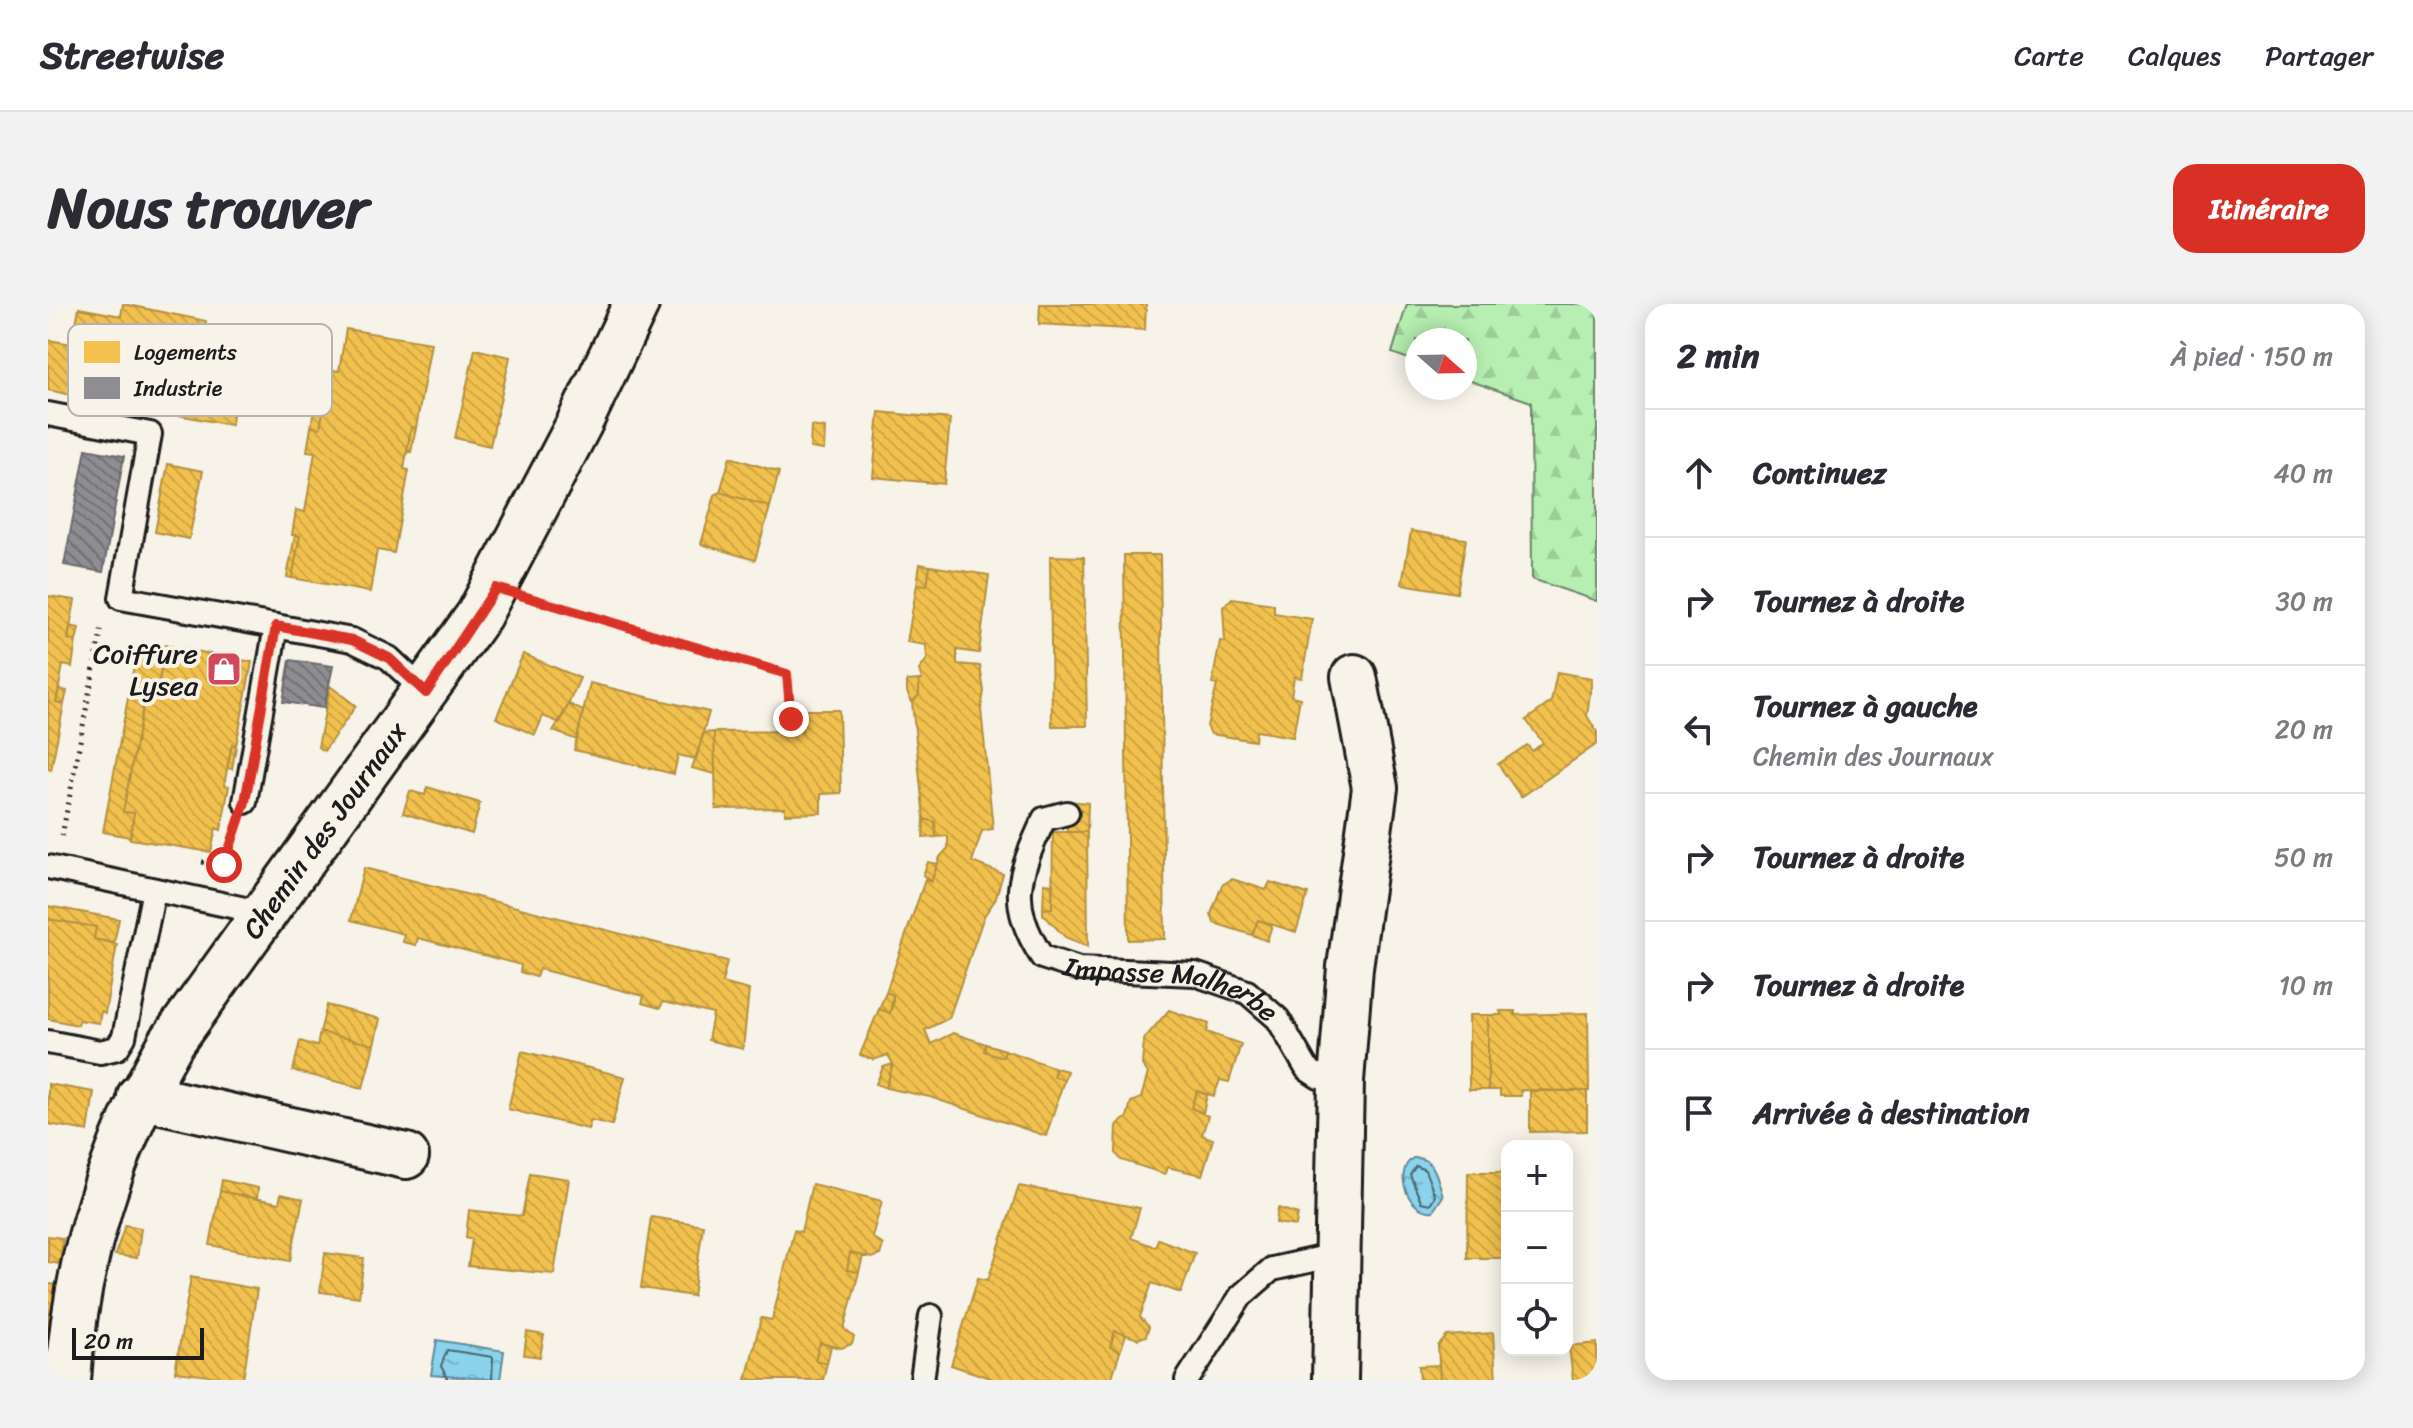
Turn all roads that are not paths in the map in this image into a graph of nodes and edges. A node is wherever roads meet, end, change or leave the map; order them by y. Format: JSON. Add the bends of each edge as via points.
{"nodes":[{"id":1,"x":636,"y":304,"type":"edge"},
{"id":2,"x":48,"y":414,"type":"edge"},
{"id":3,"x":276,"y":626,"type":"junction"},
{"id":4,"x":1354,"y":677,"type":"dead end"},
{"id":5,"x":426,"y":693,"type":"junction"},
{"id":6,"x":245,"y":802,"type":"road end"},
{"id":7,"x":1067,"y":813,"type":"dead end"},
{"id":8,"x":52,"y":868,"type":"edge"},
{"id":9,"x":164,"y":892,"type":"junction"},
{"id":10,"x":264,"y":913,"type":"junction"},
{"id":11,"x":48,"y":1042,"type":"edge"},
{"id":12,"x":1341,"y":1081,"type":"junction"},
{"id":13,"x":140,"y":1096,"type":"junction"},
{"id":14,"x":406,"y":1156,"type":"dead end"},
{"id":15,"x":1335,"y":1255,"type":"junction"},
{"id":16,"x":931,"y":1316,"type":"dead end"},
{"id":17,"x":68,"y":1380,"type":"edge"},
{"id":18,"x":922,"y":1380,"type":"edge"},
{"id":19,"x":1187,"y":1380,"type":"edge"},
{"id":20,"x":1335,"y":1380,"type":"edge"}],
"edges":[{"from":1,"to":5,"type":"street","name":"Chemin des Journaux","via":[[496,588]]},
{"from":2,"to":3,"type":"lane","via":[[150,434],[121,598]]},
{"from":3,"to":5,"type":"lane","via":[[352,640],[389,658]]},
{"from":3,"to":6,"type":"lane"},
{"from":4,"to":12,"type":"street","via":[[1375,788],[1350,967]]},
{"from":5,"to":10,"type":"street","name":"Chemin des Journaux"},
{"from":7,"to":12,"type":"lane","name":"Impasse Malherbe","via":[[1044,819],[1017,898],[1026,932],[1042,957],[1079,969],[1195,974],[1247,992],[1278,1019],[1307,1069]]},
{"from":8,"to":9,"type":"lane"},
{"from":9,"to":10,"type":"lane"},
{"from":9,"to":11,"type":"lane","via":[[117,1048],[100,1052]]},
{"from":10,"to":13,"type":"street","name":"Chemin des Journaux","via":[[171,1043]]},
{"from":12,"to":15,"type":"street"},
{"from":13,"to":14,"type":"street"},
{"from":13,"to":17,"type":"street","name":"Chemin des Journaux","via":[[110,1174],[86,1261]]},
{"from":15,"to":19,"type":"lane","via":[[1272,1269],[1241,1296]]},
{"from":15,"to":20,"type":"street"},
{"from":16,"to":18,"type":"lane"}]}
